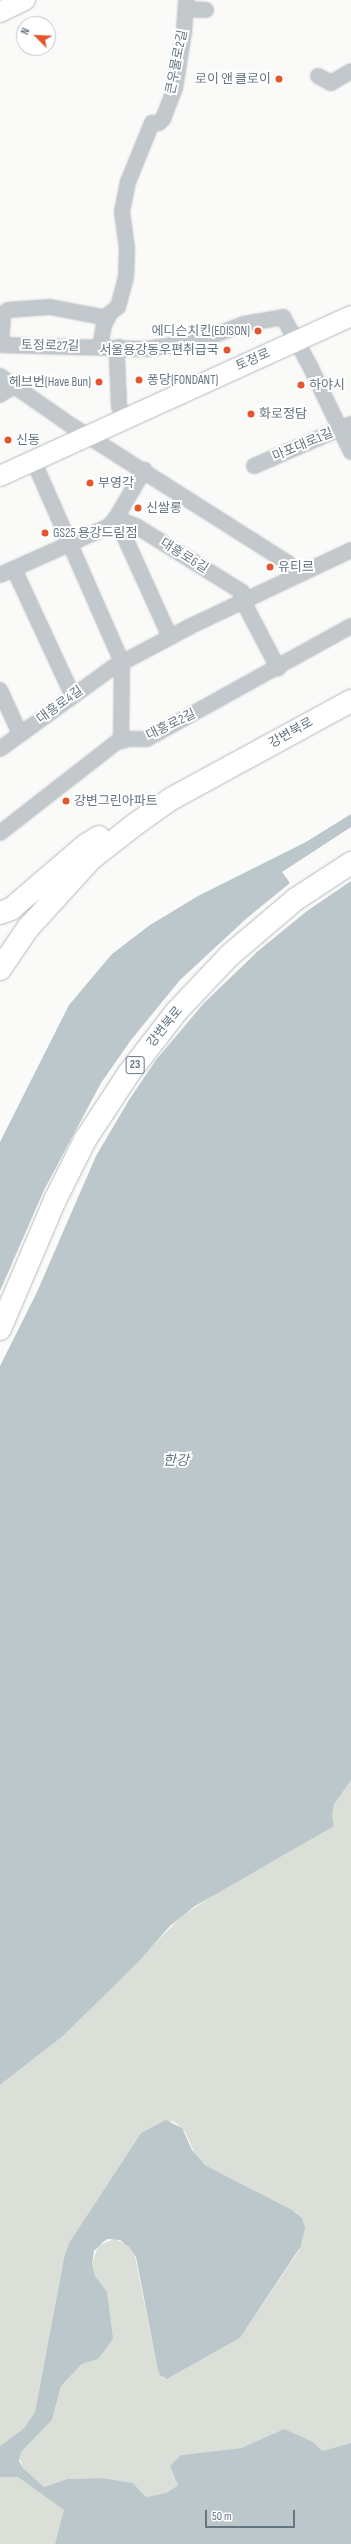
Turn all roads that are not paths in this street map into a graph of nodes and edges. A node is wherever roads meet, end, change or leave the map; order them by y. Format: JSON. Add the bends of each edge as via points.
{"nodes":[{"id":1,"x":25,"y":0,"type":"edge"},
{"id":2,"x":186,"y":5,"type":"edge"},
{"id":3,"x":206,"y":10,"type":"dead end"},
{"id":4,"x":0,"y":12,"type":"edge"},
{"id":5,"x":351,"y":71,"type":"edge"},
{"id":6,"x":318,"y":76,"type":"dead end"},
{"id":7,"x":351,"y":316,"type":"edge"},
{"id":8,"x":107,"y":318,"type":"junction"},
{"id":9,"x":296,"y":341,"type":"junction"},
{"id":10,"x":1,"y":345,"type":"edge"},
{"id":11,"x":100,"y":347,"type":"junction"},
{"id":12,"x":119,"y":347,"type":"junction"},
{"id":13,"x":0,"y":376,"type":"edge"},
{"id":14,"x":14,"y":386,"type":"junction"},
{"id":15,"x":0,"y":395,"type":"edge"},
{"id":16,"x":125,"y":419,"type":"junction"},
{"id":17,"x":346,"y":426,"type":"edge"},
{"id":18,"x":90,"y":435,"type":"junction"},
{"id":19,"x":351,"y":452,"type":"edge"},
{"id":20,"x":34,"y":462,"type":"junction"},
{"id":21,"x":254,"y":466,"type":"dead end"},
{"id":22,"x":144,"y":470,"type":"junction"},
{"id":23,"x":0,"y":476,"type":"edge"},
{"id":24,"x":116,"y":518,"type":"junction"},
{"id":25,"x":71,"y":543,"type":"junction"},
{"id":26,"x":351,"y":550,"type":"edge"},
{"id":27,"x":14,"y":569,"type":"junction"},
{"id":28,"x":0,"y":575,"type":"edge"},
{"id":29,"x":296,"y":576,"type":"junction"},
{"id":30,"x":244,"y":601,"type":"junction"},
{"id":31,"x":351,"y":626,"type":"edge"},
{"id":32,"x":170,"y":637,"type":"junction"},
{"id":33,"x":122,"y":662,"type":"junction"},
{"id":34,"x":278,"y":668,"type":"junction"},
{"id":35,"x":0,"y":690,"type":"edge"},
{"id":36,"x":73,"y":696,"type":"junction"},
{"id":37,"x":351,"y":701,"type":"edge"},
{"id":38,"x":20,"y":734,"type":"junction"},
{"id":39,"x":121,"y":741,"type":"junction"},
{"id":40,"x":0,"y":749,"type":"edge"},
{"id":41,"x":137,"y":823,"type":"junction"},
{"id":42,"x":0,"y":833,"type":"edge"},
{"id":43,"x":351,"y":863,"type":"edge"},
{"id":44,"x":0,"y":913,"type":"edge"},
{"id":45,"x":0,"y":969,"type":"edge"},
{"id":46,"x":0,"y":1329,"type":"edge"}],
"edges":[{"from":1,"to":4,"type":"main road"},
{"from":2,"to":3,"type":"street"},
{"from":2,"to":8,"type":"street","name":"큰우물로2길","via":[[175,88],[163,119],[159,123],[152,123],[128,182],[122,212],[127,248],[126,277],[118,307]]},
{"from":5,"to":6,"type":"street","via":[[331,83]]},
{"from":7,"to":9,"type":"main road","name":"토정로"},
{"from":8,"to":10,"type":"street","name":"토정로27길","via":[[50,307],[8,310],[3,314]]},
{"from":8,"to":11,"type":"street","name":"큰우물로2길"},
{"from":9,"to":12,"type":"street","name":"토정로27길","via":[[284,317],[244,324],[199,341],[146,349]]},
{"from":9,"to":16,"type":"main road","name":"토정로"},
{"from":9,"to":17,"type":"street"},
{"from":10,"to":11,"type":"street","name":"토정로27길"},
{"from":11,"to":12,"type":"street","name":"토정로27길"},
{"from":12,"to":16,"type":"street","via":[[116,358],[118,406]]},
{"from":13,"to":14,"type":"street"},
{"from":14,"to":15,"type":"street"},
{"from":14,"to":18,"type":"street"},
{"from":16,"to":18,"type":"main road","name":"토정로"},
{"from":17,"to":19,"type":"street"},
{"from":17,"to":21,"type":"street","name":"마포대로1길"},
{"from":18,"to":20,"type":"main road","name":"토정로"},
{"from":18,"to":22,"type":"street"},
{"from":20,"to":23,"type":"main road","name":"토정로"},
{"from":20,"to":25,"type":"street"},
{"from":22,"to":24,"type":"street"},
{"from":22,"to":29,"type":"street","via":[[288,563]]},
{"from":24,"to":25,"type":"street","via":[[109,526]]},
{"from":24,"to":30,"type":"street","name":"대흥로6길","via":[[136,526],[242,592]]},
{"from":24,"to":32,"type":"street"},
{"from":25,"to":27,"type":"street"},
{"from":25,"to":33,"type":"street"},
{"from":26,"to":29,"type":"street","name":"대흥로4길"},
{"from":27,"to":28,"type":"street"},
{"from":27,"to":36,"type":"street"},
{"from":29,"to":30,"type":"street","name":"대흥로4길"},
{"from":30,"to":32,"type":"street","name":"대흥로4길"},
{"from":30,"to":34,"type":"street"},
{"from":31,"to":34,"type":"street","name":"대흥로2길"},
{"from":32,"to":33,"type":"street","name":"대흥로4길"},
{"from":33,"to":36,"type":"street","name":"대흥로4길"},
{"from":33,"to":39,"type":"street"},
{"from":34,"to":39,"type":"street","name":"대흥로2길","via":[[147,739]]},
{"from":35,"to":38,"type":"street"},
{"from":36,"to":38,"type":"street","name":"대흥로4길"},
{"from":37,"to":41,"type":"highway","name":"강변북로","via":[[171,799]]},
{"from":38,"to":40,"type":"street","name":"대흥로4길"},
{"from":39,"to":42,"type":"street"},
{"from":41,"to":44,"type":"highway","via":[[114,828],[86,845],[11,909]]},
{"from":41,"to":45,"type":"highway","name":"강변북로","via":[[92,858],[28,928]]},
{"from":43,"to":46,"type":"highway","name":"강변북로","number":"23","via":[[296,899],[230,955],[177,1011],[129,1073],[85,1140],[62,1186]]}]}
